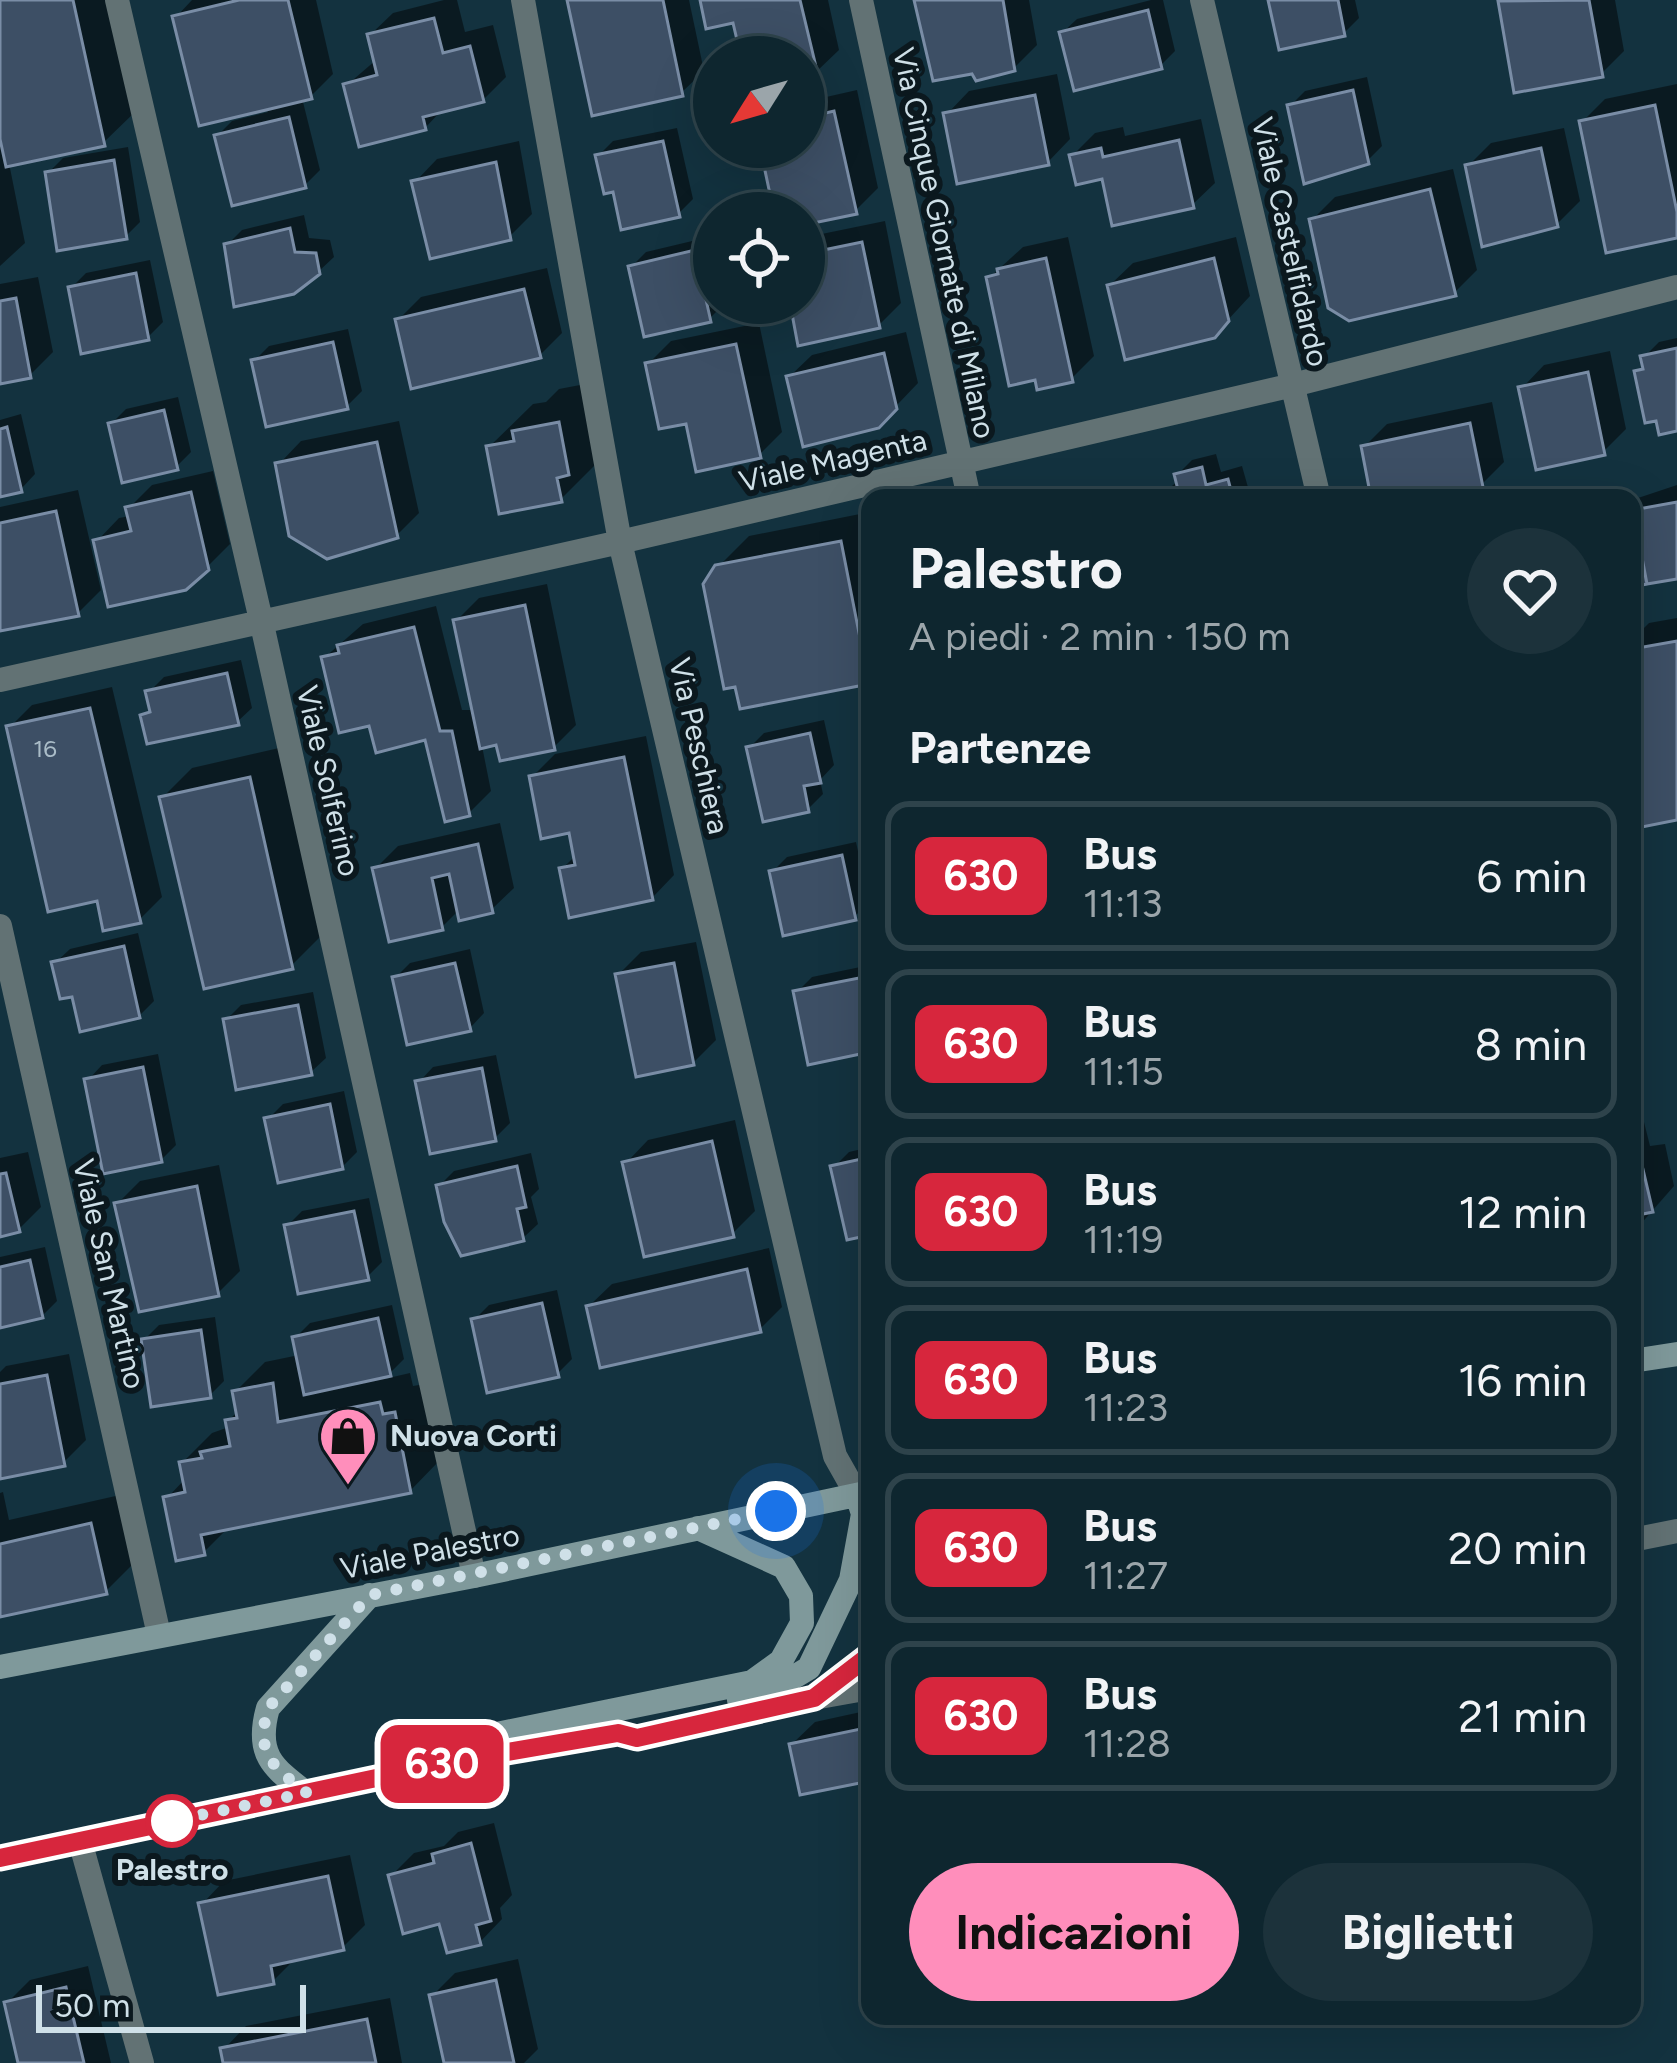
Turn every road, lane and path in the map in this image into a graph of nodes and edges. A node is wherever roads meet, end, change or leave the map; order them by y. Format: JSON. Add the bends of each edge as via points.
{"nodes":[{"id":1,"x":118,"y":0,"type":"edge"},
{"id":2,"x":523,"y":0,"type":"edge"},
{"id":3,"x":861,"y":0,"type":"edge"},
{"id":4,"x":1202,"y":0,"type":"edge"},
{"id":5,"x":1677,"y":287,"type":"edge"},
{"id":6,"x":1293,"y":385,"type":"junction"},
{"id":7,"x":960,"y":461,"type":"junction"},
{"id":8,"x":966,"y":489,"type":"edge"},
{"id":9,"x":1317,"y":489,"type":"edge"},
{"id":10,"x":620,"y":542,"type":"junction"},
{"id":11,"x":262,"y":620,"type":"junction"},
{"id":12,"x":0,"y":680,"type":"edge"},
{"id":13,"x":0,"y":926,"type":"edge"},
{"id":14,"x":1677,"y":1354,"type":"edge"},
{"id":15,"x":1641,"y":1360,"type":"edge"},
{"id":16,"x":861,"y":1489,"type":"edge"},
{"id":17,"x":861,"y":1494,"type":"edge"},
{"id":18,"x":861,"y":1525,"type":"edge"},
{"id":19,"x":696,"y":1527,"type":"junction"},
{"id":20,"x":1677,"y":1531,"type":"edge"},
{"id":21,"x":1641,"y":1538,"type":"edge"},
{"id":22,"x":473,"y":1576,"type":"junction"},
{"id":23,"x":370,"y":1595,"type":"junction"},
{"id":24,"x":159,"y":1635,"type":"junction"},
{"id":25,"x":861,"y":1662,"type":"edge"},
{"id":26,"x":0,"y":1667,"type":"edge"},
{"id":27,"x":861,"y":1690,"type":"edge"},
{"id":28,"x":814,"y":1698,"type":"junction"},
{"id":29,"x":618,"y":1733,"type":"junction"},
{"id":30,"x":461,"y":1760,"type":"junction"},
{"id":31,"x":307,"y":1793,"type":"junction"},
{"id":32,"x":80,"y":1840,"type":"junction"},
{"id":33,"x":0,"y":1858,"type":"edge"},
{"id":34,"x":142,"y":2063,"type":"edge"}],
"edges":[{"from":1,"to":11,"type":"street","name":"Viale Solferino"},
{"from":2,"to":10,"type":"street","name":"Via Peschiera"},
{"from":3,"to":7,"type":"street","name":"Via Cinque Giornate di Milano"},
{"from":4,"to":6,"type":"street","name":"Viale Castelfidardo"},
{"from":5,"to":6,"type":"street","name":"Viale Magenta"},
{"from":6,"to":7,"type":"street","name":"Viale Magenta"},
{"from":6,"to":9,"type":"street","name":"Viale Castelfidardo"},
{"from":7,"to":8,"type":"street","name":"Via Cinque Giornate di Milano"},
{"from":7,"to":10,"type":"street","name":"Viale Magenta"},
{"from":10,"to":11,"type":"street","name":"Viale Magenta"},
{"from":10,"to":16,"type":"street","name":"Via Peschiera","via":[[836,1456]]},
{"from":11,"to":12,"type":"street","name":"Viale Magenta"},
{"from":11,"to":22,"type":"street","name":"Viale Solferino"},
{"from":13,"to":24,"type":"street","name":"Viale San Martino"},
{"from":14,"to":15,"type":"main road"},
{"from":17,"to":19,"type":"main road","name":"Viale Palestro"},
{"from":18,"to":29,"type":"main road","via":[[851,1580],[808,1668],[764,1695],[623,1725]]},
{"from":19,"to":22,"type":"main road","name":"Viale Palestro"},
{"from":19,"to":30,"type":"main road","via":[[784,1567],[801,1596],[802,1623],[781,1661],[752,1682],[487,1736]]},
{"from":20,"to":21,"type":"street"},
{"from":22,"to":23,"type":"main road","name":"Viale Palestro"},
{"from":23,"to":24,"type":"main road","name":"Viale Palestro"},
{"from":23,"to":31,"type":"main road","via":[[268,1708],[265,1751]]},
{"from":24,"to":26,"type":"main road","name":"Viale Palestro"},
{"from":25,"to":28,"type":"main road"},
{"from":27,"to":28,"type":"street"},
{"from":28,"to":29,"type":"main road","via":[[637,1738]]},
{"from":29,"to":30,"type":"main road"},
{"from":30,"to":31,"type":"main road"},
{"from":31,"to":32,"type":"main road"},
{"from":32,"to":33,"type":"main road"},
{"from":32,"to":34,"type":"street"}]}
